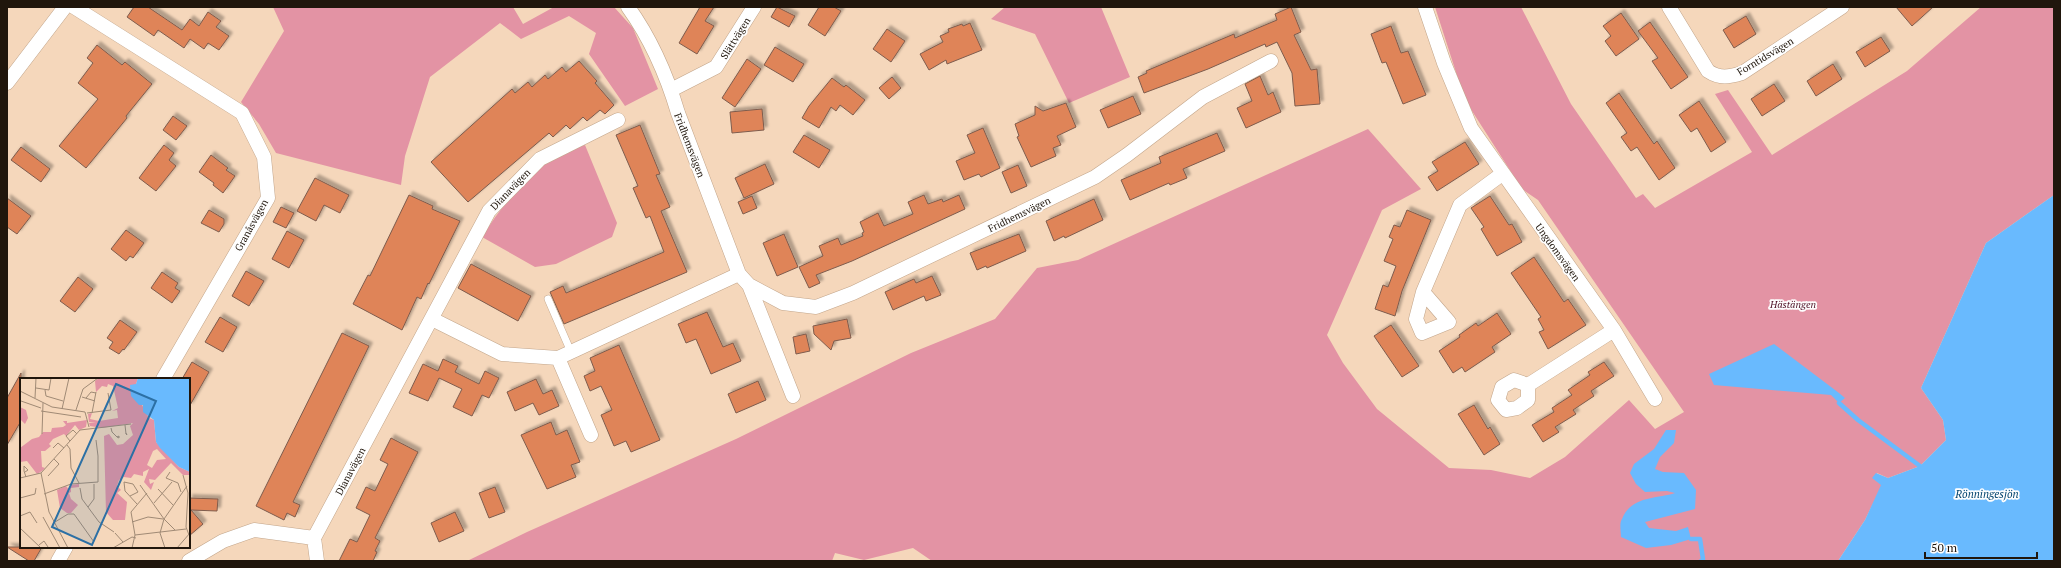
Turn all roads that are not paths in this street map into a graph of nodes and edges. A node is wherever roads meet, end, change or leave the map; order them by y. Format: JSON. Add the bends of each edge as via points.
{"nodes":[{"id":1,"x":65,"y":7,"type":"edge"},
{"id":2,"x":74,"y":7,"type":"edge"},
{"id":3,"x":628,"y":7,"type":"edge"},
{"id":4,"x":754,"y":7,"type":"edge"},
{"id":5,"x":1425,"y":7,"type":"edge"},
{"id":6,"x":1669,"y":7,"type":"edge"},
{"id":7,"x":1842,"y":7,"type":"edge"},
{"id":8,"x":1271,"y":60,"type":"dead end"},
{"id":9,"x":7,"y":83,"type":"edge"},
{"id":10,"x":671,"y":90,"type":"junction"},
{"id":11,"x":618,"y":120,"type":"dead end"},
{"id":12,"x":1502,"y":174,"type":"junction"},
{"id":13,"x":739,"y":274,"type":"junction"},
{"id":14,"x":749,"y":285,"type":"junction"},
{"id":15,"x":1423,"y":292,"type":"dead end"},
{"id":16,"x":548,"y":299,"type":"dead end"},
{"id":17,"x":432,"y":319,"type":"junction"},
{"id":18,"x":1614,"y":330,"type":"junction"},
{"id":19,"x":571,"y":352,"type":"junction"},
{"id":20,"x":558,"y":358,"type":"junction"},
{"id":21,"x":164,"y":378,"type":"edge"},
{"id":22,"x":1528,"y":385,"type":"dead end"},
{"id":23,"x":794,"y":396,"type":"dead end"},
{"id":24,"x":1656,"y":399,"type":"dead end"},
{"id":25,"x":591,"y":435,"type":"dead end"},
{"id":26,"x":314,"y":538,"type":"junction"},
{"id":27,"x":65,"y":548,"type":"edge"},
{"id":28,"x":58,"y":561,"type":"edge"},
{"id":29,"x":189,"y":561,"type":"edge"},
{"id":30,"x":317,"y":561,"type":"edge"}],
"edges":[{"from":1,"to":9,"type":"street"},
{"from":2,"to":21,"type":"street","name":"Granåsvägen","via":[[242,113],[264,157],[268,198]]},
{"from":3,"to":10,"type":"street","name":"Fridhemsvägen","via":[[648,37]]},
{"from":4,"to":10,"type":"street","name":"Slättvägen","via":[[716,67]]},
{"from":5,"to":12,"type":"street","name":"Ungdomsvägen","via":[[1444,63],[1471,128]]},
{"from":6,"to":7,"type":"street","name":"Forntidsvägen","via":[[1708,71],[1716,76],[1728,77],[1742,73]]},
{"from":8,"to":14,"type":"street","name":"Fridhemsvägen","via":[[1203,97],[1096,177],[853,293],[816,307],[783,303]]},
{"from":10,"to":13,"type":"street","name":"Fridhemsvägen"},
{"from":11,"to":17,"type":"street","name":"Dianavägen","via":[[540,159],[489,211]]},
{"from":12,"to":15,"type":"street","via":[[1460,205]]},
{"from":12,"to":18,"type":"street","name":"Ungdomsvägen"},
{"from":13,"to":14,"type":"street","name":"Fridhemsvägen"},
{"from":13,"to":19,"type":"street"},
{"from":14,"to":23,"type":"street","name":"Fridhemsvägen"},
{"from":16,"to":19,"type":"lane"},
{"from":17,"to":20,"type":"street","via":[[502,354]]},
{"from":17,"to":26,"type":"street","name":"Dianavägen"},
{"from":18,"to":22,"type":"street"},
{"from":18,"to":24,"type":"street","name":"Ungdomsvägen"},
{"from":19,"to":20,"type":"street"},
{"from":20,"to":25,"type":"street"},
{"from":26,"to":29,"type":"street","via":[[254,530],[223,541]]},
{"from":26,"to":30,"type":"street"},
{"from":27,"to":28,"type":"street"}]}
